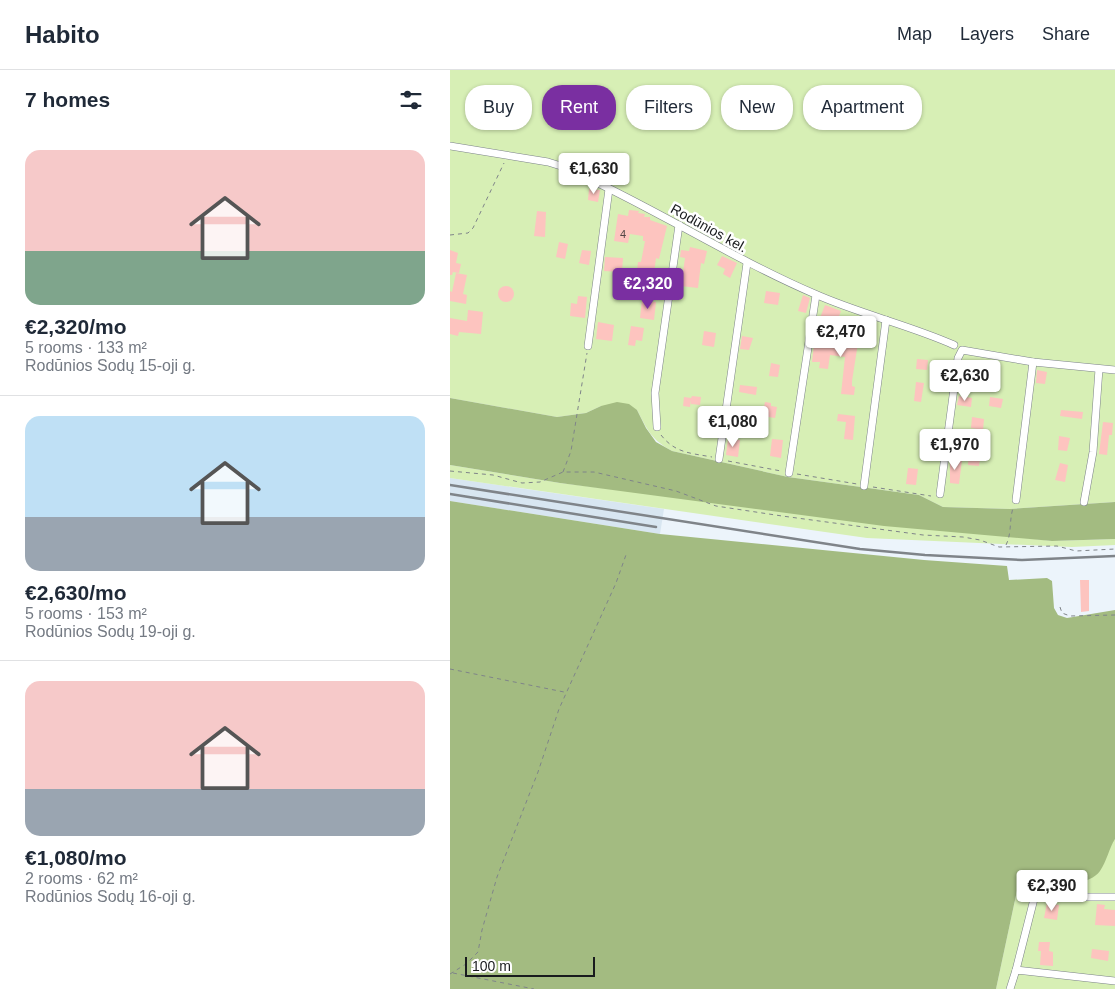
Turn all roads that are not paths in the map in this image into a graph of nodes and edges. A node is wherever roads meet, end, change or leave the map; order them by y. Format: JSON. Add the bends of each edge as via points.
{"nodes":[{"id":1,"x":450,"y":146,"type":"edge"},
{"id":2,"x":610,"y":189,"type":"junction"},
{"id":3,"x":679,"y":225,"type":"junction"},
{"id":4,"x":747,"y":263,"type":"junction"},
{"id":5,"x":816,"y":295,"type":"junction"},
{"id":6,"x":886,"y":320,"type":"junction"},
{"id":7,"x":954,"y":345,"type":"dead end"},
{"id":8,"x":588,"y":346,"type":"road end"},
{"id":9,"x":1033,"y":362,"type":"junction"},
{"id":10,"x":1100,"y":369,"type":"junction"},
{"id":11,"x":1115,"y":370,"type":"edge"},
{"id":12,"x":657,"y":427,"type":"dead end"},
{"id":13,"x":719,"y":459,"type":"dead end"},
{"id":14,"x":788,"y":473,"type":"dead end"},
{"id":15,"x":864,"y":486,"type":"dead end"},
{"id":16,"x":940,"y":494,"type":"dead end"},
{"id":17,"x":1016,"y":500,"type":"road end"},
{"id":18,"x":1084,"y":502,"type":"dead end"},
{"id":19,"x":1115,"y":897,"type":"edge"},
{"id":20,"x":1016,"y":970,"type":"junction"},
{"id":21,"x":1115,"y":981,"type":"edge"},
{"id":22,"x":1010,"y":989,"type":"edge"}],
"edges":[{"from":1,"to":2,"type":"street","name":"Rodūnios kel.","via":[[556,164]]},
{"from":2,"to":3,"type":"street","name":"Rodūnios kel."},
{"from":2,"to":8,"type":"street"},
{"from":3,"to":4,"type":"street","name":"Rodūnios kel."},
{"from":3,"to":12,"type":"street","via":[[655,393]]},
{"from":4,"to":5,"type":"street","name":"Rodūnios kel."},
{"from":4,"to":13,"type":"street"},
{"from":5,"to":6,"type":"street","name":"Rodūnios kel."},
{"from":5,"to":14,"type":"street"},
{"from":6,"to":7,"type":"street","name":"Rodūnios kel."},
{"from":6,"to":15,"type":"street"},
{"from":9,"to":10,"type":"street"},
{"from":9,"to":16,"type":"street","via":[[962,350],[958,358]]},
{"from":9,"to":17,"type":"street"},
{"from":10,"to":11,"type":"street"},
{"from":10,"to":18,"type":"street","via":[[1093,452]]},
{"from":19,"to":20,"type":"street","via":[[1034,899]]},
{"from":20,"to":21,"type":"street"},
{"from":20,"to":22,"type":"street"}]}
